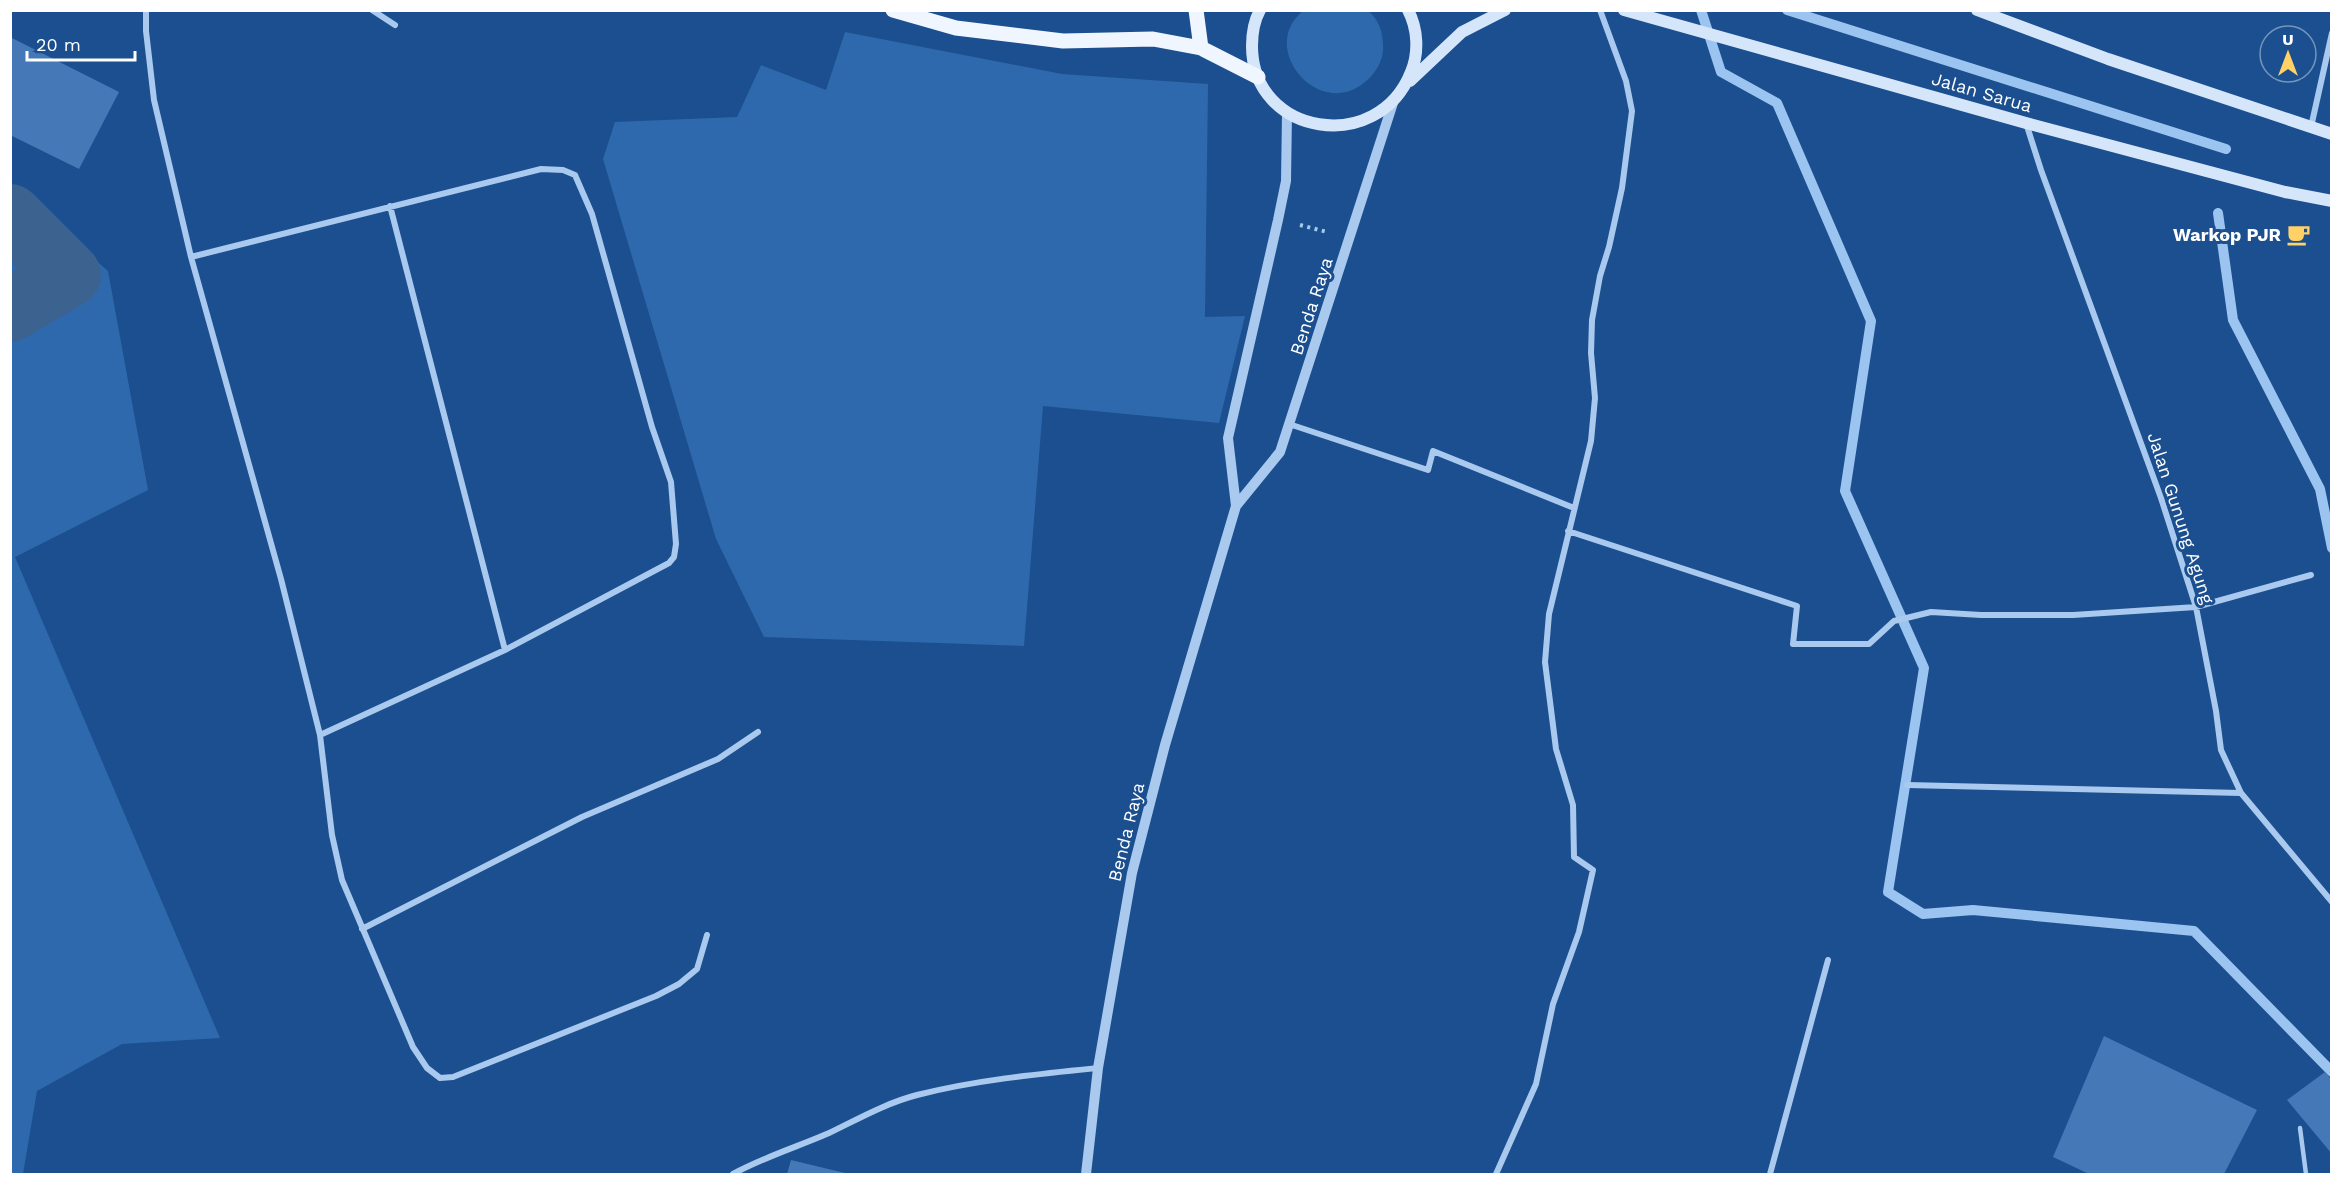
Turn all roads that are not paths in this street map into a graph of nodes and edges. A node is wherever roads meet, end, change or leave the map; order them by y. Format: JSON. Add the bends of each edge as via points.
{"nodes":[{"id":1,"x":146,"y":10,"type":"edge"},
{"id":2,"x":372,"y":10,"type":"edge"},
{"id":3,"x":893,"y":10,"type":"edge"},
{"id":4,"x":1196,"y":10,"type":"edge"},
{"id":5,"x":1260,"y":10,"type":"edge"},
{"id":6,"x":1408,"y":10,"type":"edge"},
{"id":7,"x":1505,"y":10,"type":"edge"},
{"id":8,"x":1600,"y":10,"type":"edge"},
{"id":9,"x":1624,"y":10,"type":"edge"},
{"id":10,"x":1977,"y":10,"type":"edge"},
{"id":11,"x":395,"y":25,"type":"dead end"},
{"id":12,"x":2331,"y":33,"type":"edge"},
{"id":13,"x":1201,"y":48,"type":"junction"},
{"id":14,"x":1258,"y":77,"type":"junction"},
{"id":15,"x":1406,"y":84,"type":"junction"},
{"id":16,"x":1393,"y":103,"type":"junction"},
{"id":17,"x":1287,"y":112,"type":"junction"},
{"id":18,"x":2026,"y":123,"type":"junction"},
{"id":19,"x":2310,"y":128,"type":"junction"},
{"id":20,"x":2331,"y":134,"type":"edge"},
{"id":21,"x":2331,"y":201,"type":"edge"},
{"id":22,"x":390,"y":206,"type":"junction"},
{"id":23,"x":191,"y":256,"type":"junction"},
{"id":24,"x":1289,"y":424,"type":"junction"},
{"id":25,"x":1236,"y":506,"type":"junction"},
{"id":26,"x":1574,"y":508,"type":"junction"},
{"id":27,"x":1568,"y":531,"type":"junction"},
{"id":28,"x":2311,"y":575,"type":"dead end"},
{"id":29,"x":2196,"y":607,"type":"junction"},
{"id":30,"x":505,"y":650,"type":"junction"},
{"id":31,"x":758,"y":732,"type":"dead end"},
{"id":32,"x":320,"y":735,"type":"junction"},
{"id":33,"x":1907,"y":785,"type":"dead end"},
{"id":34,"x":2241,"y":793,"type":"junction"},
{"id":35,"x":2331,"y":902,"type":"edge"},
{"id":36,"x":362,"y":929,"type":"junction"},
{"id":37,"x":707,"y":935,"type":"dead end"},
{"id":38,"x":1828,"y":960,"type":"dead end"},
{"id":39,"x":1098,"y":1068,"type":"junction"},
{"id":40,"x":2300,"y":1128,"type":"dead end"},
{"id":41,"x":733,"y":1174,"type":"edge"},
{"id":42,"x":1086,"y":1174,"type":"edge"},
{"id":43,"x":1496,"y":1174,"type":"edge"},
{"id":44,"x":1770,"y":1174,"type":"edge"},
{"id":45,"x":2306,"y":1174,"type":"edge"}],
"edges":[{"from":1,"to":23,"type":"street","via":[[154,100]]},
{"from":2,"to":11,"type":"street"},
{"from":3,"to":13,"type":"main road","via":[[956,28],[1063,41],[1153,39]]},
{"from":4,"to":13,"type":"main road"},
{"from":5,"to":14,"type":"main road","via":[[1252,36],[1252,58]]},
{"from":6,"to":15,"type":"main road","via":[[1417,40],[1415,63]]},
{"from":7,"to":15,"type":"main road","via":[[1462,32]]},
{"from":8,"to":26,"type":"street","via":[[1626,81],[1632,111],[1622,188],[1592,320],[1595,398],[1591,441]]},
{"from":9,"to":18,"type":"main road","name":"Jalan Sarua"},
{"from":10,"to":19,"type":"main road"},
{"from":12,"to":19,"type":"street"},
{"from":13,"to":14,"type":"main road"},
{"from":14,"to":17,"type":"main road","via":[[1270,97]]},
{"from":15,"to":16,"type":"main road"},
{"from":16,"to":17,"type":"main road","via":[[1375,117],[1353,125],[1330,127],[1308,123]]},
{"from":16,"to":24,"type":"street","name":"Benda Raya"},
{"from":17,"to":25,"type":"street","name":"Benda Raya","via":[[1286,181],[1228,438]]},
{"from":18,"to":21,"type":"main road","name":"Jalan Sarua"},
{"from":18,"to":29,"type":"street","name":"Jalan Gunung Agung","via":[[2161,498]]},
{"from":19,"to":20,"type":"main road"},
{"from":22,"to":23,"type":"street"},
{"from":22,"to":30,"type":"street"},
{"from":22,"to":30,"type":"street","via":[[541,169],[575,175],[592,214],[671,482],[676,544],[669,563]]},
{"from":23,"to":32,"type":"street"},
{"from":24,"to":25,"type":"street","name":"Benda Raya","via":[[1280,452]]},
{"from":24,"to":26,"type":"street","via":[[1428,470],[1433,451]]},
{"from":25,"to":39,"type":"street","name":"Benda Raya","via":[[1165,745],[1132,873]]},
{"from":26,"to":27,"type":"street"},
{"from":27,"to":29,"type":"street","via":[[1797,606],[1793,644],[1869,644],[1894,621],[1931,612],[2073,615]]},
{"from":27,"to":43,"type":"street","via":[[1549,614],[1545,662],[1556,749],[1573,805],[1574,857],[1593,870],[1579,932],[1553,1004],[1536,1084]]},
{"from":28,"to":29,"type":"street"},
{"from":29,"to":34,"type":"street","name":"Jalan Gunung Agung","via":[[2221,750]]},
{"from":30,"to":32,"type":"street"},
{"from":31,"to":36,"type":"street","via":[[718,759],[582,816]]},
{"from":32,"to":36,"type":"street","via":[[332,835],[342,880]]},
{"from":33,"to":34,"type":"street"},
{"from":34,"to":35,"type":"street","name":"Jalan Gunung Agung"},
{"from":36,"to":37,"type":"street","via":[[413,1047],[427,1068],[440,1078],[453,1077],[679,984],[697,969]]},
{"from":38,"to":44,"type":"street"},
{"from":39,"to":41,"type":"street","via":[[964,1085],[916,1096]]},
{"from":39,"to":42,"type":"street","name":"Benda Raya"},
{"from":40,"to":45,"type":"lane"}]}
